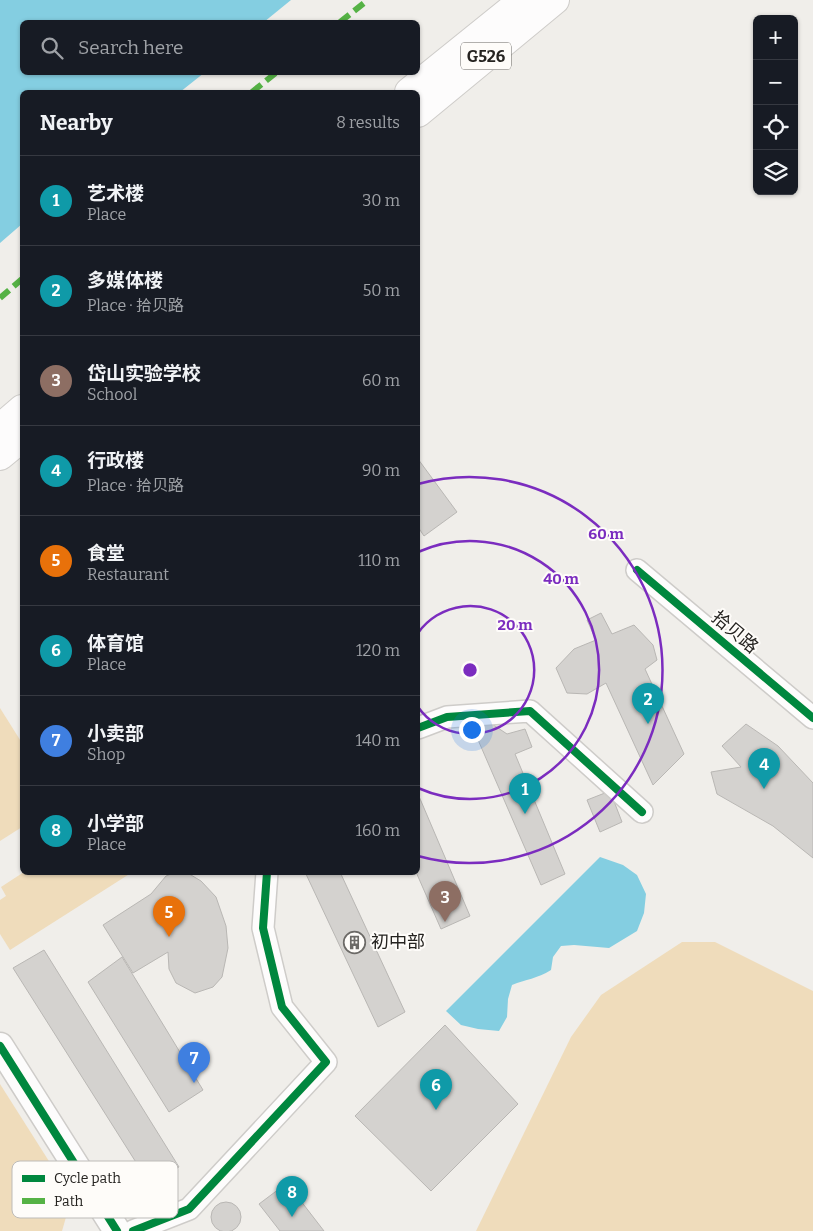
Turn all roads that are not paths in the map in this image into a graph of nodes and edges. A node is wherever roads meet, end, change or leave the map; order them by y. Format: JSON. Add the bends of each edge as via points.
{"nodes":[{"id":1,"x":523,"y":0,"type":"edge"},
{"id":2,"x":555,"y":0,"type":"edge"},
{"id":3,"x":411,"y":90,"type":"edge"},
{"id":4,"x":420,"y":110,"type":"edge"},
{"id":5,"x":20,"y":411,"type":"edge"},
{"id":6,"x":0,"y":428,"type":"edge"},
{"id":7,"x":20,"y":440,"type":"edge"},
{"id":8,"x":0,"y":456,"type":"edge"},
{"id":9,"x":637,"y":570,"type":"dead end"},
{"id":10,"x":813,"y":718,"type":"edge"},
{"id":11,"x":420,"y":727,"type":"edge"},
{"id":12,"x":642,"y":812,"type":"dead end"},
{"id":13,"x":268,"y":875,"type":"edge"},
{"id":14,"x":0,"y":1046,"type":"edge"},
{"id":15,"x":73,"y":1161,"type":"edge"},
{"id":16,"x":178,"y":1213,"type":"edge"},
{"id":17,"x":109,"y":1218,"type":"edge"},
{"id":18,"x":166,"y":1218,"type":"edge"},
{"id":19,"x":117,"y":1231,"type":"edge"},
{"id":20,"x":133,"y":1231,"type":"edge"}],
"edges":[{"from":1,"to":3,"type":"highway","number":"G526"},
{"from":2,"to":4,"type":"highway","number":"G526"},
{"from":5,"to":6,"type":"highway"},
{"from":7,"to":8,"type":"highway"},
{"from":9,"to":10,"type":"street","name":"拾贝路"},
{"from":11,"to":12,"type":"street","via":[[447,717],[530,711]]},
{"from":13,"to":16,"type":"street","via":[[263,928],[282,1007],[326,1062],[189,1209]]},
{"from":14,"to":15,"type":"street"},
{"from":17,"to":19,"type":"street"},
{"from":18,"to":20,"type":"street"}]}
